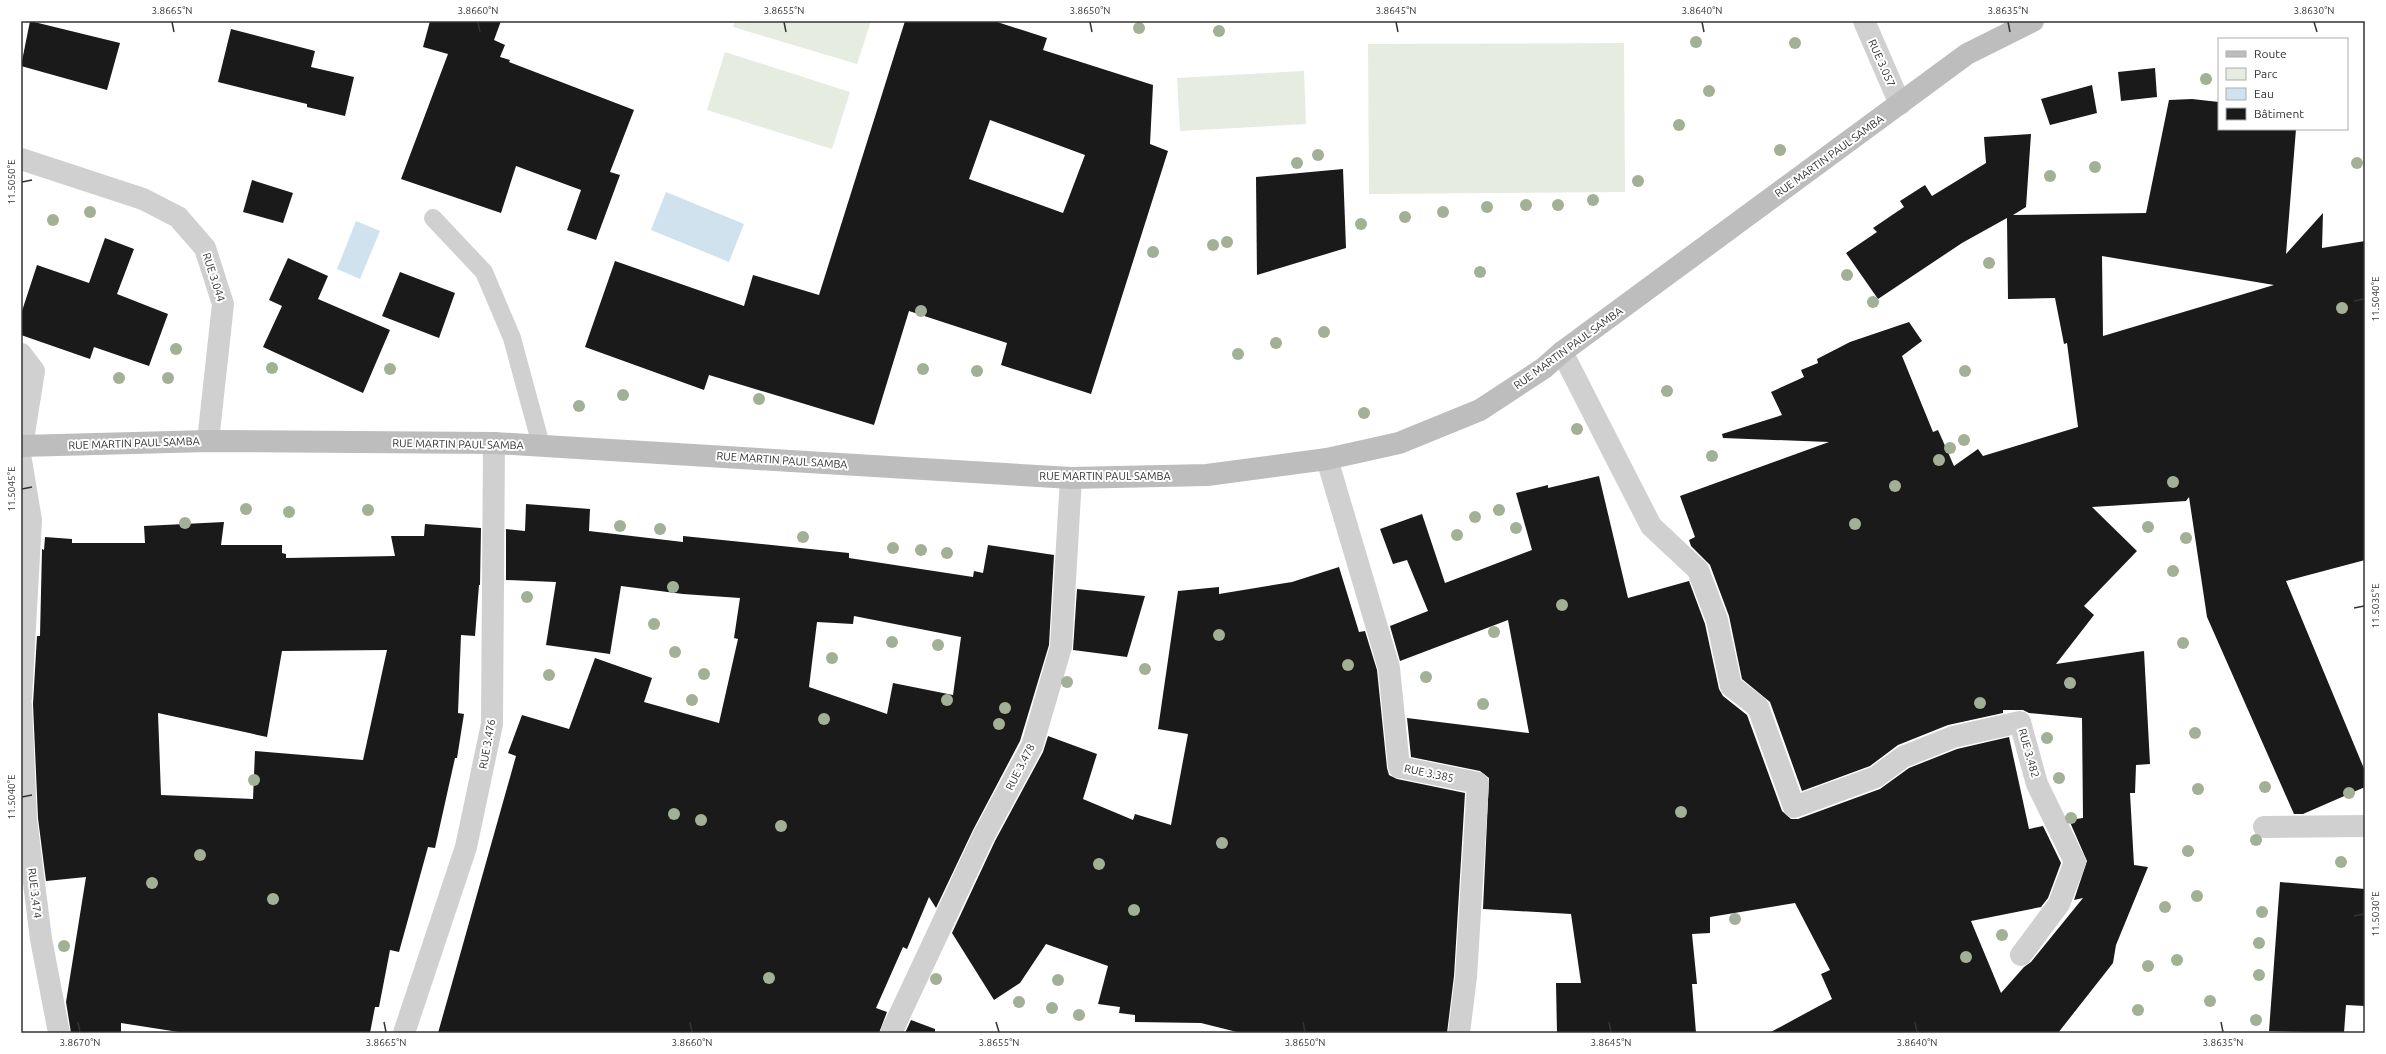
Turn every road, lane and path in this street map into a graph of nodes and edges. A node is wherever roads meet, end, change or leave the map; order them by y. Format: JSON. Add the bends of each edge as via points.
{"nodes":[{"id":1,"x":1864,"y":21,"type":"edge"},
{"id":2,"x":2032,"y":21,"type":"edge"},
{"id":3,"x":1900,"y":104,"type":"junction"},
{"id":4,"x":21,"y":159,"type":"edge"},
{"id":5,"x":433,"y":218,"type":"dead end"},
{"id":6,"x":1562,"y":352,"type":"junction"},
{"id":7,"x":21,"y":354,"type":"edge"},
{"id":8,"x":208,"y":441,"type":"junction"},
{"id":9,"x":494,"y":444,"type":"junction"},
{"id":10,"x":541,"y":445,"type":"junction"},
{"id":11,"x":21,"y":451,"type":"edge"},
{"id":12,"x":1327,"y":459,"type":"junction"},
{"id":13,"x":1071,"y":478,"type":"junction"},
{"id":14,"x":21,"y":698,"type":"edge"},
{"id":15,"x":21,"y":705,"type":"edge"},
{"id":16,"x":2365,"y":826,"type":"edge"},
{"id":17,"x":2264,"y":827,"type":"dead end"},
{"id":18,"x":2021,"y":955,"type":"dead end"},
{"id":19,"x":59,"y":1033,"type":"edge"},
{"id":20,"x":404,"y":1033,"type":"edge"},
{"id":21,"x":891,"y":1033,"type":"edge"},
{"id":22,"x":1459,"y":1033,"type":"edge"}],
"edges":[{"from":1,"to":3,"type":"street","name":"RUE 3.057"},
{"from":2,"to":3,"type":"main road","name":"RUE MARTIN PAUL SAMBA","via":[[1967,54]]},
{"from":3,"to":6,"type":"main road","name":"RUE MARTIN PAUL SAMBA"},
{"from":4,"to":8,"type":"street","name":"RUE 3.044","via":[[142,199],[178,217],[205,248],[223,304]]},
{"from":5,"to":10,"type":"lane","via":[[484,272],[512,338]]},
{"from":6,"to":12,"type":"main road","name":"RUE MARTIN PAUL SAMBA","via":[[1544,368],[1480,410],[1399,443]]},
{"from":6,"to":18,"type":"street","name":"RUE 3.482","via":[[1651,526],[1698,570],[1717,620],[1731,686],[1758,707],[1794,807],[1876,777],[1903,757],[1953,737],[2020,722],[2037,784],[2075,862],[2059,904]]},
{"from":7,"to":11,"type":"street","via":[[34,371]]},
{"from":8,"to":9,"type":"main road","name":"RUE MARTIN PAUL SAMBA"},
{"from":8,"to":11,"type":"main road","name":"RUE MARTIN PAUL SAMBA"},
{"from":9,"to":10,"type":"main road","name":"RUE MARTIN PAUL SAMBA"},
{"from":9,"to":20,"type":"street","name":"RUE 3.476","via":[[492,724],[466,847]]},
{"from":10,"to":13,"type":"main road","name":"RUE MARTIN PAUL SAMBA"},
{"from":11,"to":14,"type":"street","via":[[31,520]]},
{"from":12,"to":13,"type":"main road","name":"RUE MARTIN PAUL SAMBA","via":[[1207,475]]},
{"from":12,"to":22,"type":"street","name":"RUE 3.385","via":[[1389,668],[1399,767],[1478,784],[1466,977]]},
{"from":13,"to":21,"type":"street","name":"RUE 3.478","via":[[1061,647],[1032,746],[984,834]]},
{"from":15,"to":19,"type":"street","name":"RUE 3.474","via":[[26,819],[41,939]]},
{"from":16,"to":17,"type":"street"}]}
